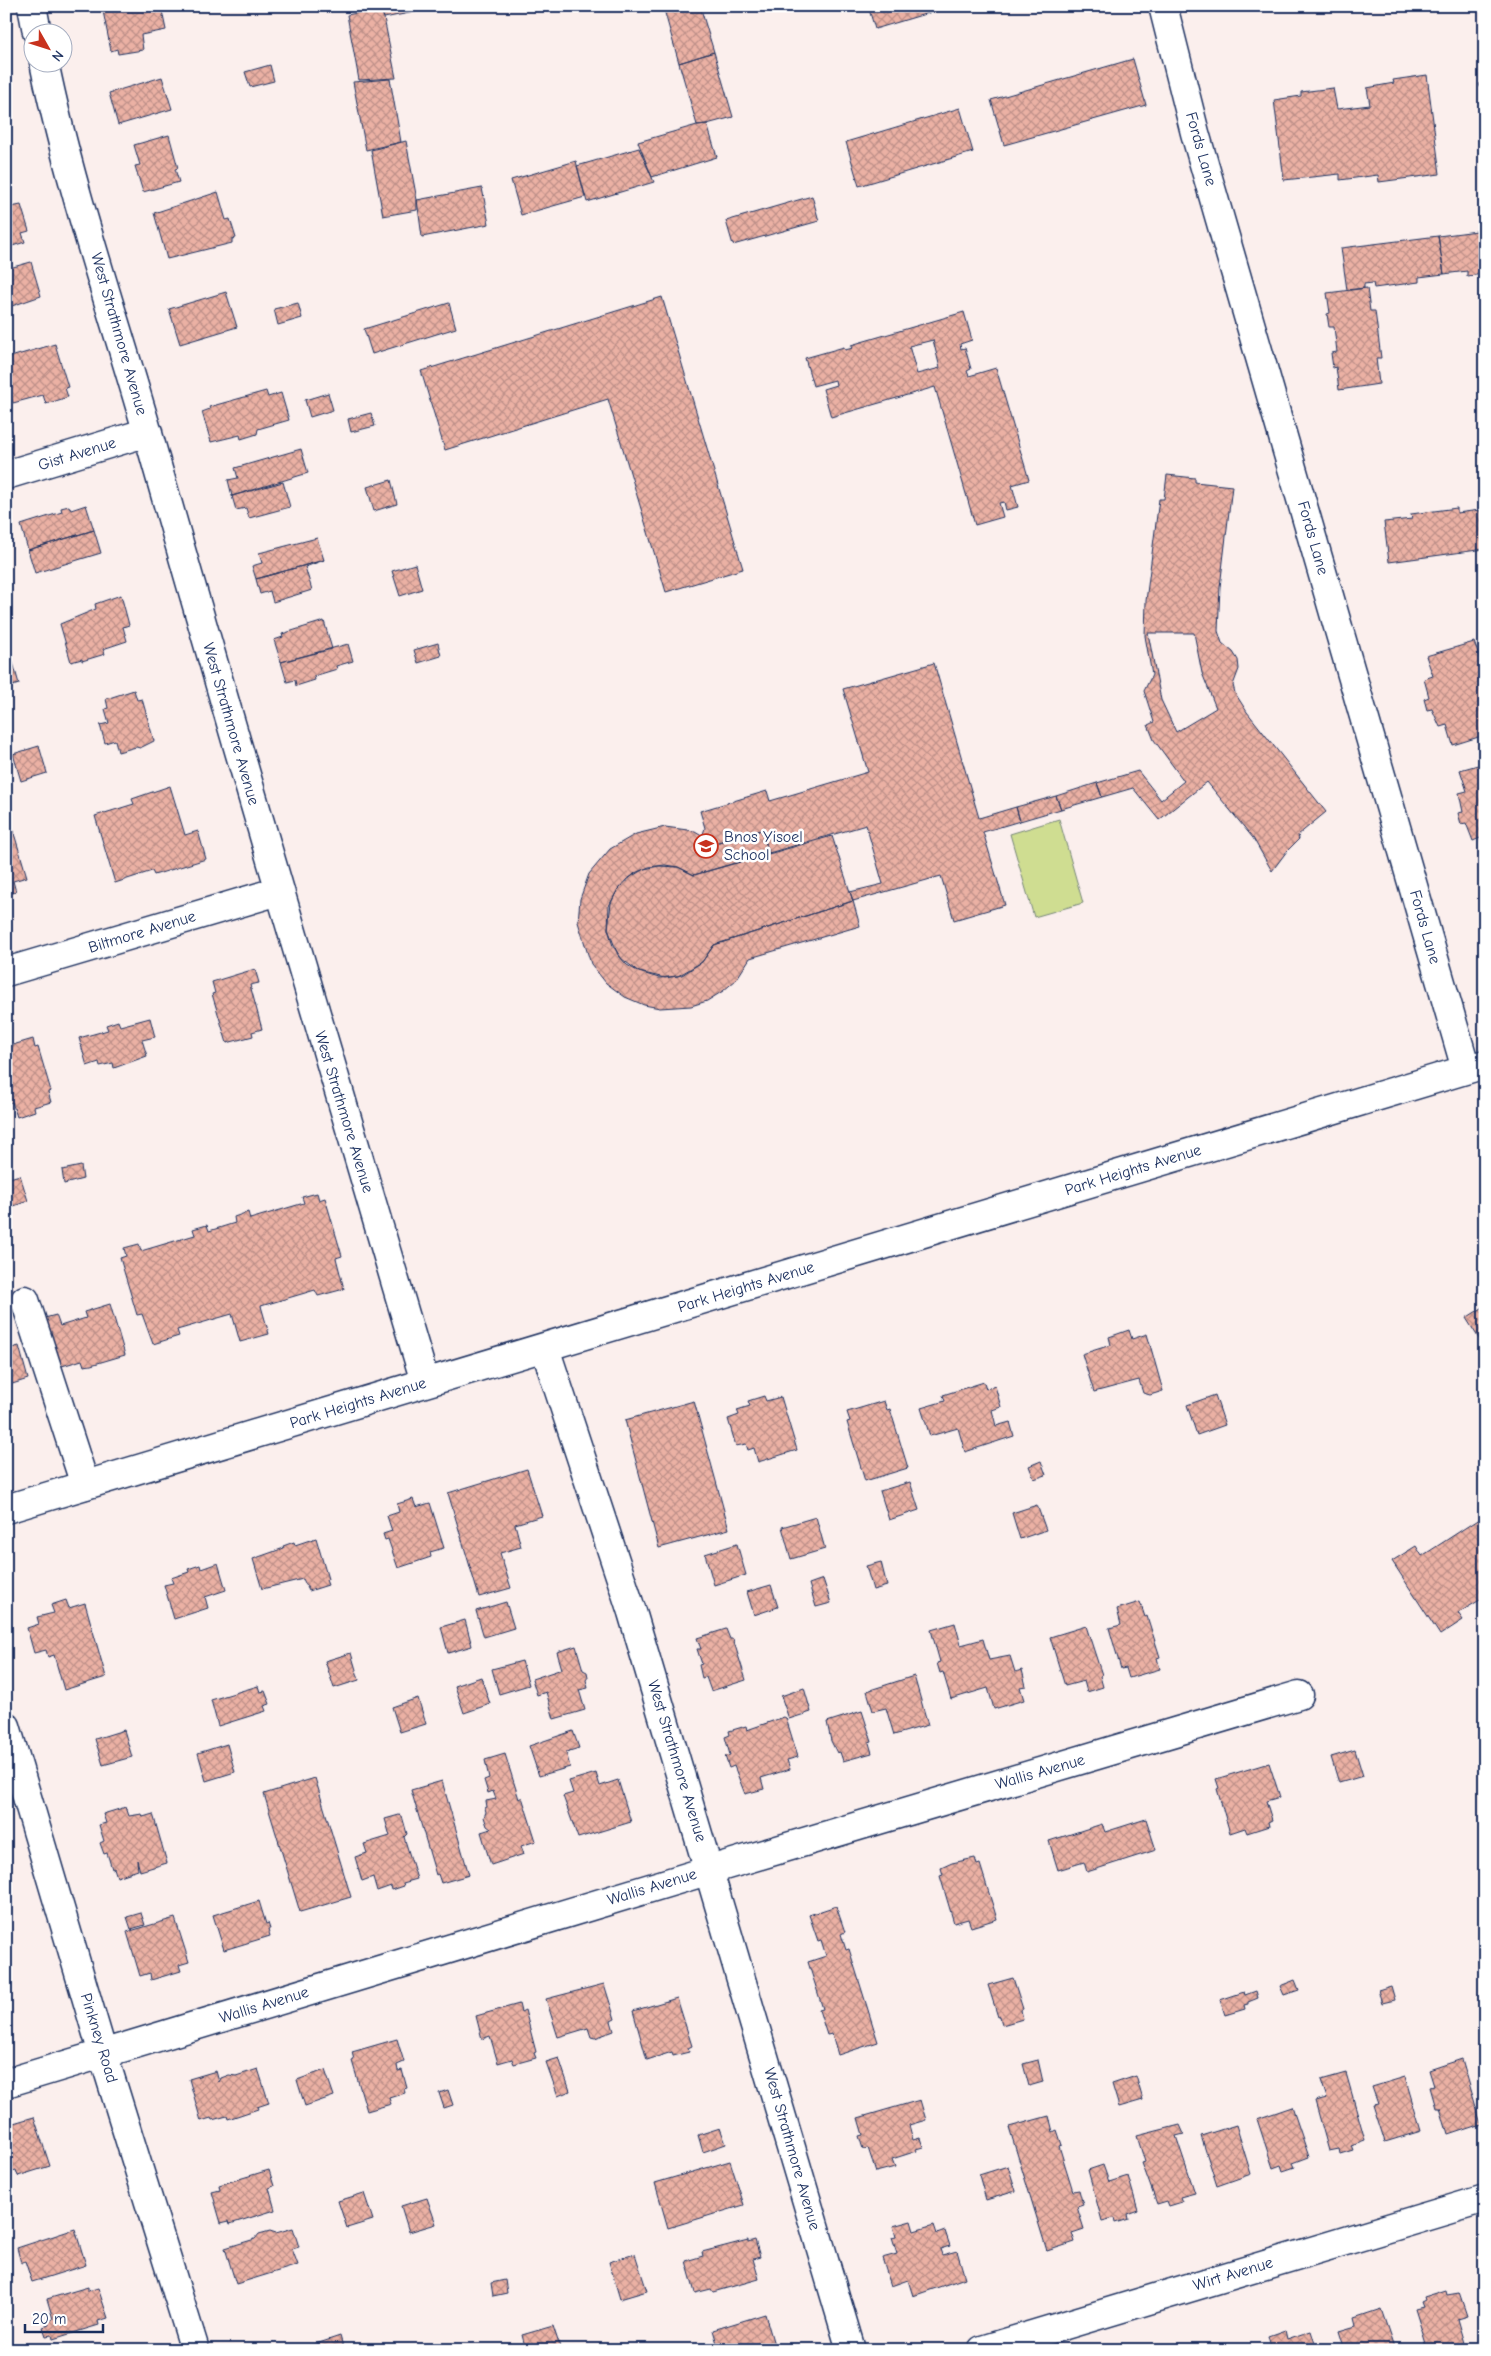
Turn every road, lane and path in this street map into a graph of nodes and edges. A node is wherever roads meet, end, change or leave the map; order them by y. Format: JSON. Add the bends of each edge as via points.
{"nodes":[{"id":1,"x":32,"y":6,"type":"edge"},
{"id":2,"x":1163,"y":6,"type":"edge"},
{"id":3,"x":35,"y":22,"type":"edge"},
{"id":4,"x":46,"y":72,"type":"edge"},
{"id":5,"x":148,"y":432,"type":"junction"},
{"id":6,"x":6,"y":476,"type":"edge"},
{"id":7,"x":279,"y":891,"type":"junction"},
{"id":8,"x":6,"y":972,"type":"edge"},
{"id":9,"x":1475,"y":1067,"type":"edge"},
{"id":10,"x":26,"y":1300,"type":"dead end"},
{"id":11,"x":545,"y":1348,"type":"junction"},
{"id":12,"x":425,"y":1382,"type":"junction"},
{"id":13,"x":84,"y":1485,"type":"junction"},
{"id":14,"x":6,"y":1509,"type":"edge"},
{"id":15,"x":1299,"y":1696,"type":"dead end"},
{"id":16,"x":6,"y":1726,"type":"edge"},
{"id":17,"x":710,"y":1870,"type":"junction"},
{"id":18,"x":103,"y":2054,"type":"junction"},
{"id":19,"x":6,"y":2083,"type":"edge"},
{"id":20,"x":1485,"y":2199,"type":"edge"},
{"id":21,"x":195,"y":2350,"type":"edge"},
{"id":22,"x":851,"y":2350,"type":"edge"},
{"id":23,"x":982,"y":2350,"type":"edge"}],
"edges":[{"from":1,"to":3,"type":"street"},
{"from":2,"to":9,"type":"street","name":"Fords Lane","via":[[1196,134]]},
{"from":4,"to":5,"type":"street","name":"West Strathmore Avenue","via":[[69,164]]},
{"from":5,"to":6,"type":"street","name":"Gist Avenue"},
{"from":5,"to":7,"type":"street","name":"West Strathmore Avenue"},
{"from":7,"to":8,"type":"street","name":"Biltmore Avenue"},
{"from":7,"to":12,"type":"street","name":"West Strathmore Avenue"},
{"from":9,"to":11,"type":"street","name":"Park Heights Avenue"},
{"from":10,"to":13,"type":"street"},
{"from":11,"to":12,"type":"street","name":"Park Heights Avenue"},
{"from":11,"to":17,"type":"street","name":"West Strathmore Avenue","via":[[632,1612]]},
{"from":12,"to":13,"type":"street","name":"Park Heights Avenue"},
{"from":13,"to":14,"type":"street","name":"Park Heights Avenue"},
{"from":15,"to":17,"type":"street","name":"Wallis Avenue"},
{"from":16,"to":18,"type":"street","name":"Pinkney Road"},
{"from":17,"to":18,"type":"street","name":"Wallis Avenue"},
{"from":17,"to":22,"type":"street","name":"West Strathmore Avenue"},
{"from":18,"to":19,"type":"street","name":"Wallis Avenue"},
{"from":18,"to":21,"type":"street","name":"Pinkney Road"},
{"from":20,"to":23,"type":"street","name":"Wirt Avenue"}]}
